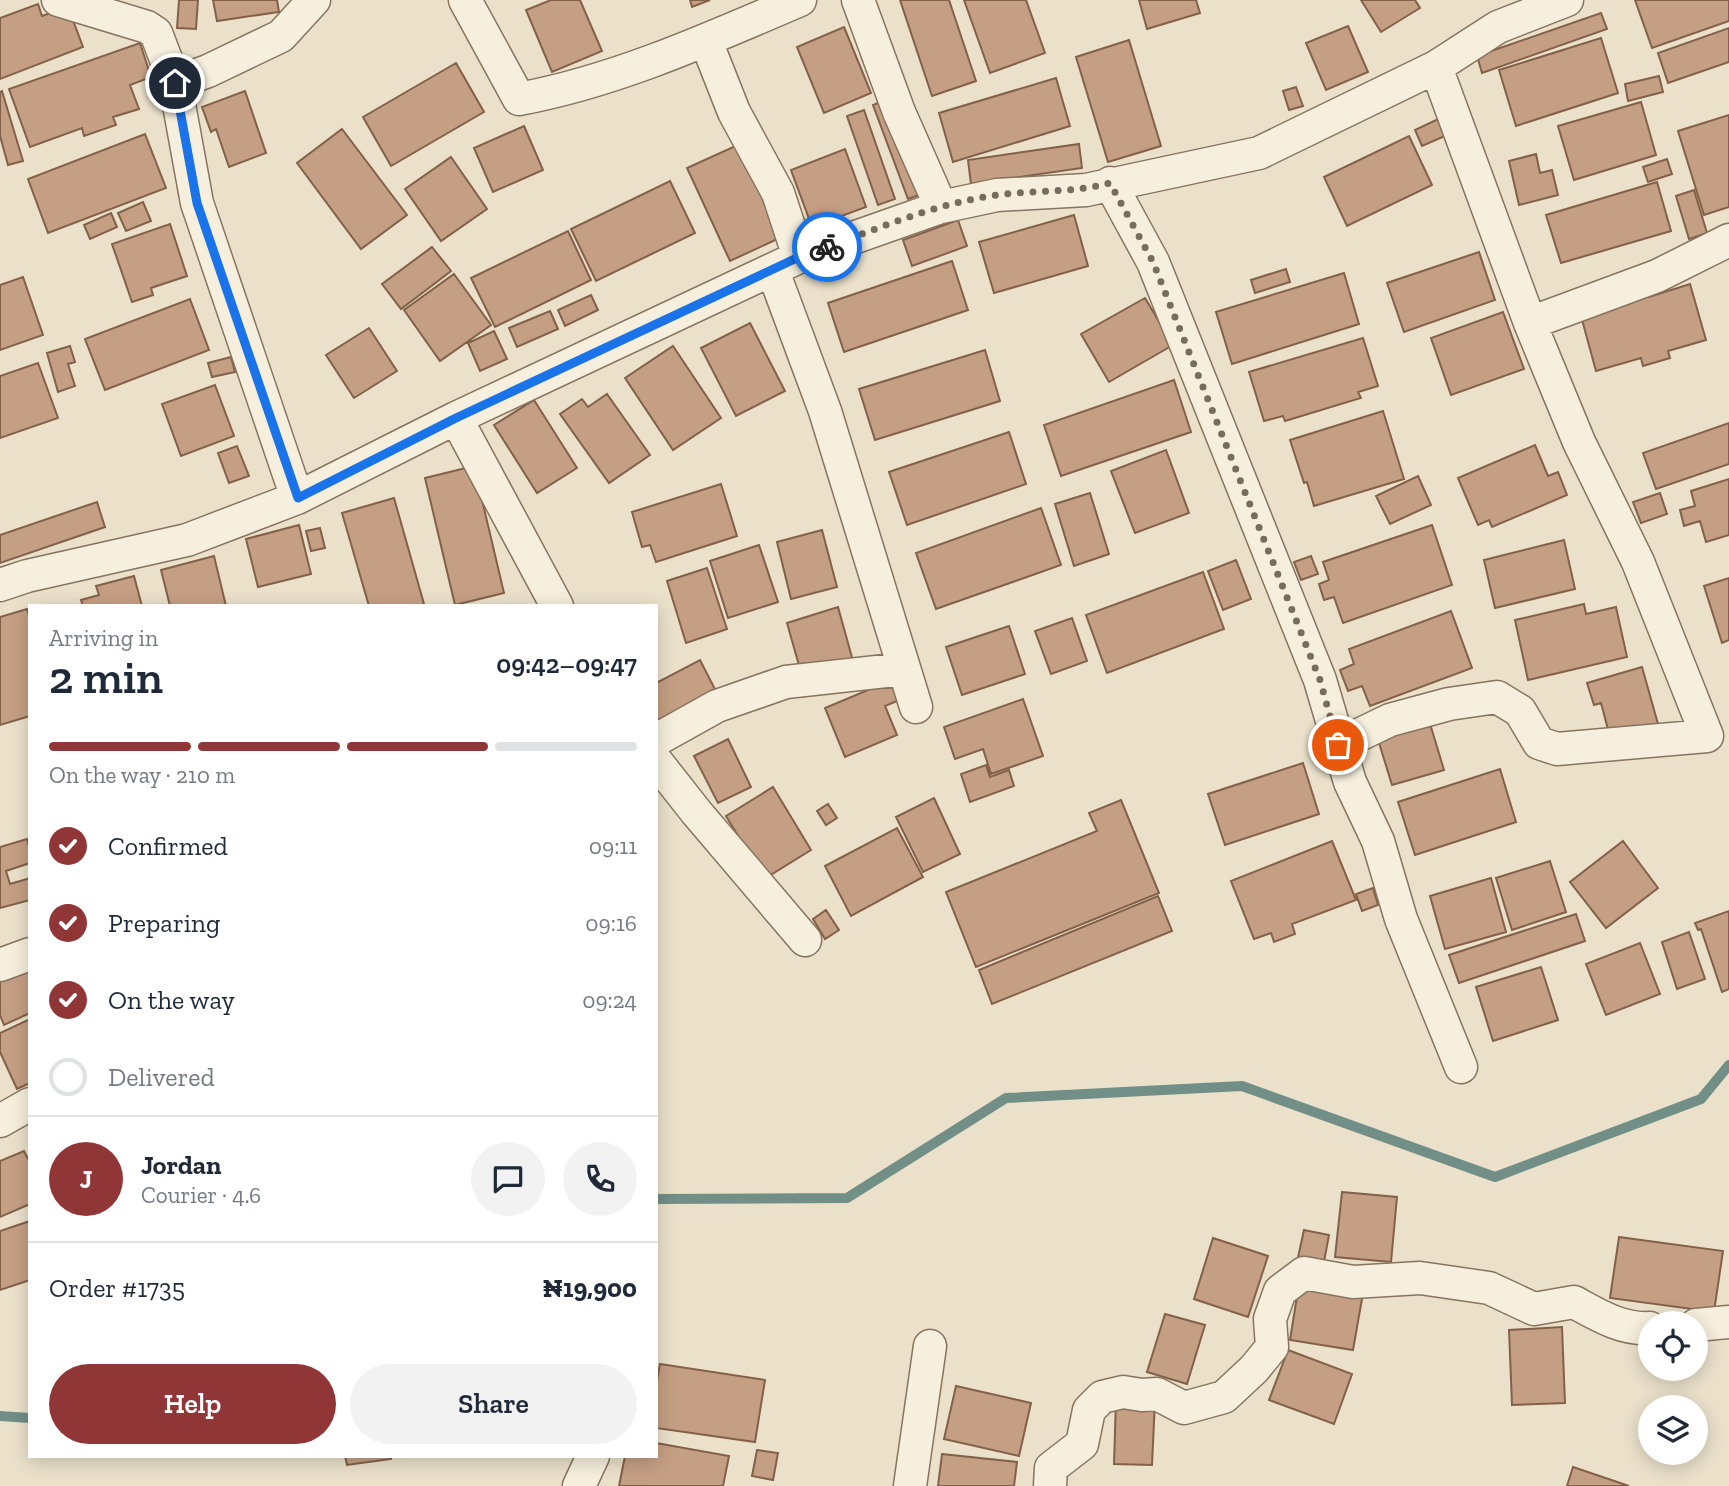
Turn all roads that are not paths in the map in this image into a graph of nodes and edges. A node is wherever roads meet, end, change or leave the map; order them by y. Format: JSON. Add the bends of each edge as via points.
{"nodes":[{"id":1,"x":58,"y":0,"type":"edge"},
{"id":2,"x":313,"y":0,"type":"edge"},
{"id":3,"x":465,"y":0,"type":"edge"},
{"id":4,"x":800,"y":0,"type":"edge"},
{"id":5,"x":858,"y":0,"type":"edge"},
{"id":6,"x":1567,"y":0,"type":"edge"},
{"id":7,"x":1495,"y":13,"type":"edge"},
{"id":8,"x":706,"y":41,"type":"junction"},
{"id":9,"x":1436,"y":67,"type":"junction"},
{"id":10,"x":175,"y":83,"type":"junction"},
{"id":11,"x":1110,"y":183,"type":"junction"},
{"id":12,"x":941,"y":207,"type":"junction"},
{"id":13,"x":1729,"y":240,"type":"edge"},
{"id":14,"x":786,"y":264,"type":"junction"},
{"id":15,"x":1530,"y":323,"type":"junction"},
{"id":16,"x":456,"y":418,"type":"junction"},
{"id":17,"x":298,"y":498,"type":"junction"},
{"id":18,"x":0,"y":585,"type":"edge"},
{"id":19,"x":556,"y":604,"type":"edge"},
{"id":20,"x":904,"y":669,"type":"junction"},
{"id":21,"x":916,"y":707,"type":"dead end"},
{"id":22,"x":658,"y":739,"type":"edge"},
{"id":23,"x":1338,"y":745,"type":"junction"},
{"id":24,"x":658,"y":764,"type":"edge"},
{"id":25,"x":805,"y":940,"type":"dead end"},
{"id":26,"x":28,"y":955,"type":"edge"},
{"id":27,"x":0,"y":965,"type":"edge"},
{"id":28,"x":1461,"y":1067,"type":"dead end"},
{"id":29,"x":28,"y":1105,"type":"edge"},
{"id":30,"x":0,"y":1121,"type":"edge"},
{"id":31,"x":1729,"y":1322,"type":"edge"},
{"id":32,"x":1708,"y":1324,"type":"edge"},
{"id":33,"x":1638,"y":1329,"type":"edge"},
{"id":34,"x":930,"y":1346,"type":"dead end"},
{"id":35,"x":592,"y":1458,"type":"edge"},
{"id":36,"x":579,"y":1486,"type":"edge"},
{"id":37,"x":910,"y":1486,"type":"edge"},
{"id":38,"x":1050,"y":1486,"type":"edge"}],
"edges":[{"from":1,"to":10,"type":"street","via":[[156,33]]},
{"from":2,"to":10,"type":"street","via":[[281,36]]},
{"from":3,"to":8,"type":"street","via":[[519,99],[563,90]]},
{"from":4,"to":8,"type":"street"},
{"from":5,"to":12,"type":"street","via":[[899,112]]},
{"from":6,"to":7,"type":"street"},
{"from":7,"to":9,"type":"street"},
{"from":8,"to":14,"type":"street","via":[[734,112],[778,193]]},
{"from":9,"to":11,"type":"street","via":[[1259,153]]},
{"from":9,"to":15,"type":"street"},
{"from":10,"to":17,"type":"street","via":[[197,203]]},
{"from":11,"to":12,"type":"street","via":[[1086,190],[997,195]]},
{"from":11,"to":23,"type":"street","via":[[1153,262],[1320,680]]},
{"from":12,"to":14,"type":"street"},
{"from":13,"to":15,"type":"street","via":[[1657,275]]},
{"from":14,"to":16,"type":"street"},
{"from":14,"to":20,"type":"street","via":[[825,411]]},
{"from":15,"to":23,"type":"street","via":[[1579,442],[1638,562],[1707,736],[1556,749],[1539,743],[1520,711],[1497,697],[1390,720]]},
{"from":16,"to":17,"type":"street"},
{"from":16,"to":19,"type":"street"},
{"from":17,"to":18,"type":"street","via":[[187,541]]},
{"from":20,"to":21,"type":"street"},
{"from":20,"to":22,"type":"street","via":[[786,682],[717,706]]},
{"from":23,"to":28,"type":"street"},
{"from":24,"to":25,"type":"street"},
{"from":26,"to":27,"type":"street"},
{"from":29,"to":30,"type":"street"},
{"from":31,"to":32,"type":"street"},
{"from":33,"to":38,"type":"street","via":[[1604,1319],[1574,1301],[1534,1309],[1489,1288],[1420,1278],[1353,1282],[1304,1273],[1280,1291],[1270,1319],[1272,1347],[1224,1397],[1184,1408],[1157,1394],[1123,1392],[1102,1397],[1089,1410],[1082,1444],[1051,1468]]},
{"from":34,"to":37,"type":"street"},
{"from":35,"to":36,"type":"street"}]}
